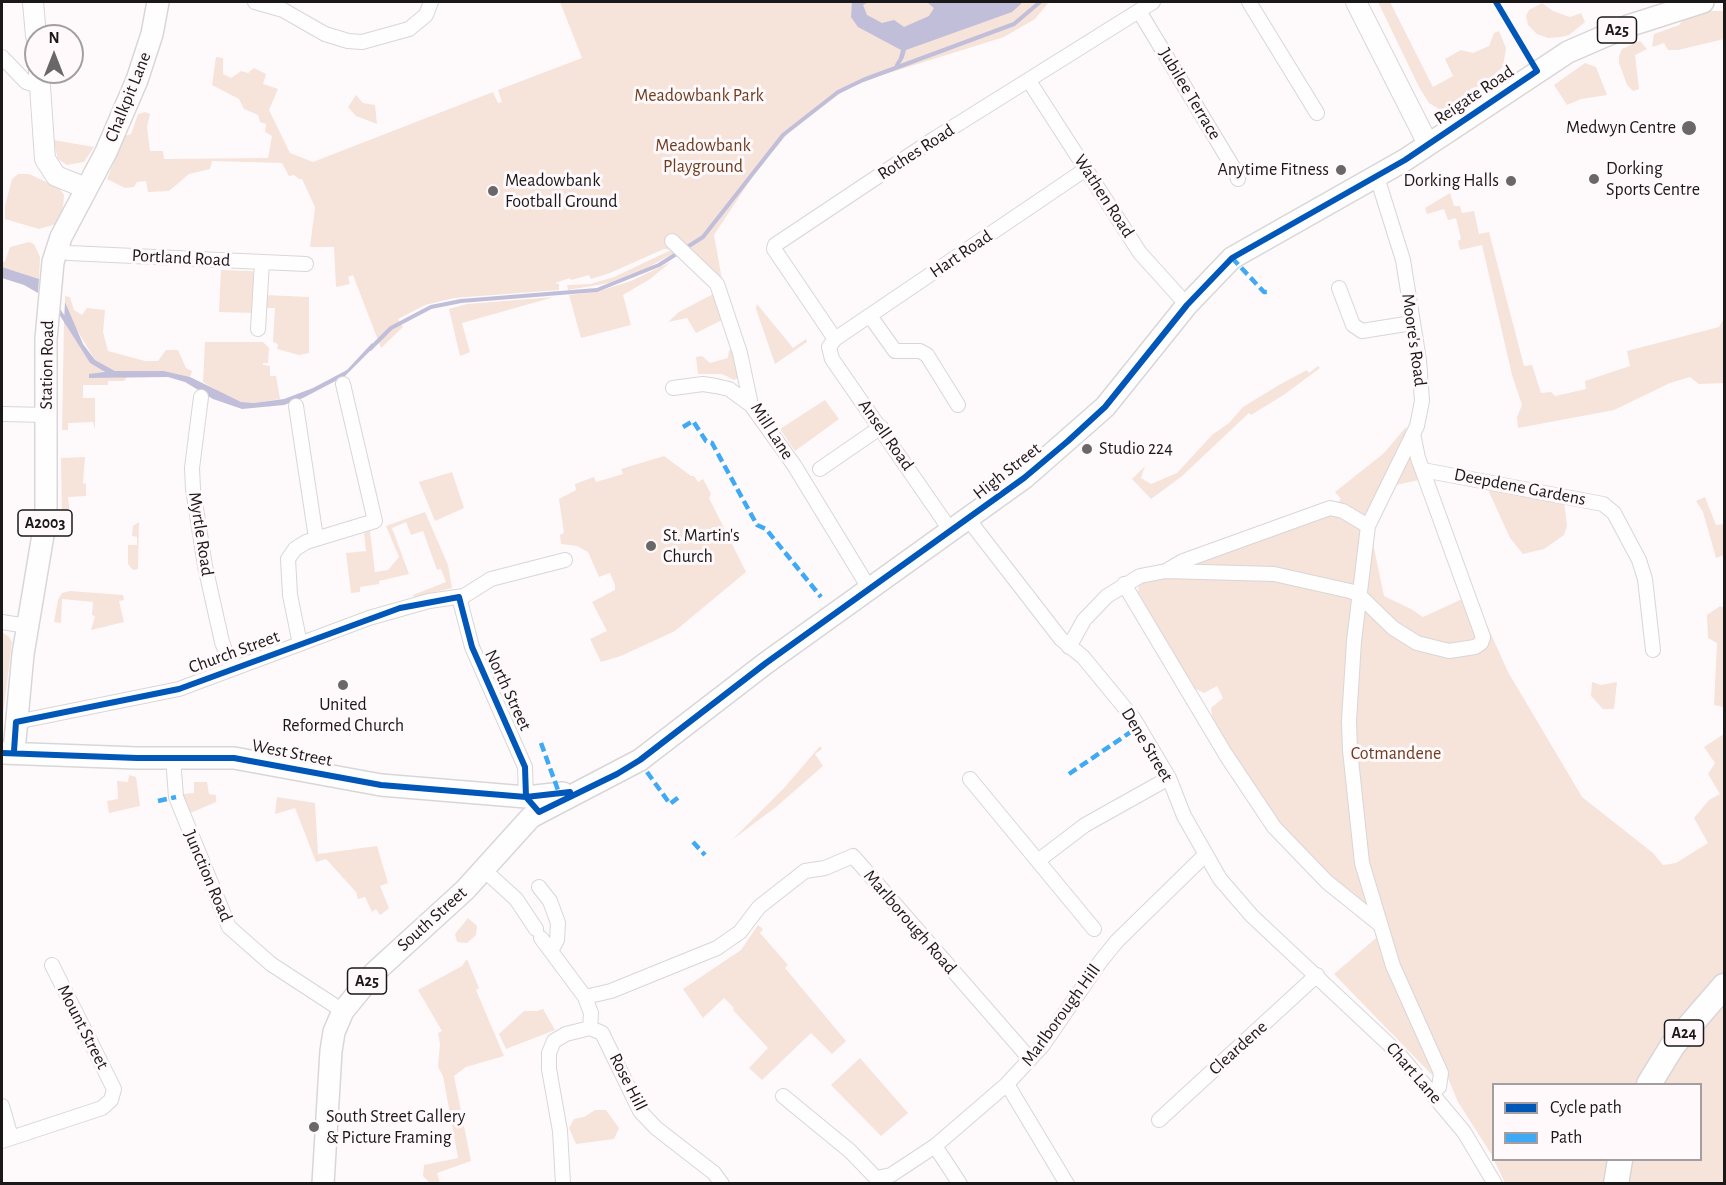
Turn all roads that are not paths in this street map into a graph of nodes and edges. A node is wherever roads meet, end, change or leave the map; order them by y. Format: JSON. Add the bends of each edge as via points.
{"nodes":[{"id":1,"x":33,"y":2,"type":"edge"},
{"id":2,"x":158,"y":2,"type":"edge"},
{"id":3,"x":255,"y":2,"type":"edge"},
{"id":4,"x":431,"y":2,"type":"edge"},
{"id":5,"x":1153,"y":2,"type":"edge"},
{"id":6,"x":1249,"y":2,"type":"edge"},
{"id":7,"x":1356,"y":2,"type":"edge"},
{"id":8,"x":1702,"y":2,"type":"edge"},
{"id":9,"x":285,"y":6,"type":"edge"},
{"id":10,"x":1139,"y":11,"type":"junction"},
{"id":11,"x":35,"y":24,"type":"edge"},
{"id":12,"x":2,"y":57,"type":"edge"},
{"id":13,"x":24,"y":80,"type":"edge"},
{"id":14,"x":1029,"y":81,"type":"junction"},
{"id":15,"x":39,"y":84,"type":"edge"},
{"id":16,"x":1317,"y":113,"type":"dead end"},
{"id":17,"x":1428,"y":144,"type":"junction"},
{"id":18,"x":1086,"y":169,"type":"junction"},
{"id":19,"x":1377,"y":177,"type":"junction"},
{"id":20,"x":1238,"y":179,"type":"dead end"},
{"id":21,"x":86,"y":188,"type":"junction"},
{"id":22,"x":677,"y":248,"type":"dead end"},
{"id":23,"x":56,"y":249,"type":"junction"},
{"id":24,"x":262,"y":262,"type":"junction"},
{"id":25,"x":306,"y":264,"type":"dead end"},
{"id":26,"x":1338,"y":288,"type":"dead end"},
{"id":27,"x":1187,"y":305,"type":"junction"},
{"id":28,"x":870,"y":316,"type":"junction"},
{"id":29,"x":1412,"y":323,"type":"junction"},
{"id":30,"x":258,"y":329,"type":"dead end"},
{"id":31,"x":835,"y":339,"type":"junction"},
{"id":32,"x":343,"y":384,"type":"dead end"},
{"id":33,"x":674,"y":388,"type":"dead end"},
{"id":34,"x":201,"y":397,"type":"dead end"},
{"id":35,"x":751,"y":405,"type":"junction"},
{"id":36,"x":958,"y":405,"type":"dead end"},
{"id":37,"x":296,"y":406,"type":"dead end"},
{"id":38,"x":2,"y":414,"type":"edge"},
{"id":39,"x":46,"y":415,"type":"junction"},
{"id":40,"x":881,"y":427,"type":"junction"},
{"id":41,"x":1413,"y":434,"type":"junction"},
{"id":42,"x":820,"y":469,"type":"dead end"},
{"id":43,"x":1423,"y":470,"type":"junction"},
{"id":44,"x":959,"y":525,"type":"junction"},
{"id":45,"x":1368,"y":526,"type":"junction"},
{"id":46,"x":316,"y":538,"type":"junction"},
{"id":47,"x":565,"y":561,"type":"dead end"},
{"id":48,"x":1166,"y":571,"type":"junction"},
{"id":49,"x":1124,"y":584,"type":"junction"},
{"id":50,"x":869,"y":588,"type":"junction"},
{"id":51,"x":1358,"y":594,"type":"junction"},
{"id":52,"x":459,"y":597,"type":"junction"},
{"id":53,"x":2,"y":622,"type":"edge"},
{"id":54,"x":27,"y":626,"type":"junction"},
{"id":55,"x":300,"y":644,"type":"junction"},
{"id":56,"x":1069,"y":646,"type":"junction"},
{"id":57,"x":1653,"y":650,"type":"dead end"},
{"id":58,"x":232,"y":669,"type":"junction"},
{"id":59,"x":16,"y":722,"type":"junction"},
{"id":60,"x":8,"y":752,"type":"edge"},
{"id":61,"x":173,"y":757,"type":"junction"},
{"id":62,"x":1169,"y":778,"type":"junction"},
{"id":63,"x":970,"y":779,"type":"dead end"},
{"id":64,"x":576,"y":792,"type":"junction"},
{"id":65,"x":526,"y":797,"type":"junction"},
{"id":66,"x":517,"y":831,"type":"junction"},
{"id":67,"x":1205,"y":855,"type":"junction"},
{"id":68,"x":1039,"y":860,"type":"junction"},
{"id":69,"x":484,"y":870,"type":"junction"},
{"id":70,"x":539,"y":887,"type":"dead end"},
{"id":71,"x":1378,"y":923,"type":"junction"},
{"id":72,"x":1094,"y":929,"type":"dead end"},
{"id":73,"x":551,"y":951,"type":"junction"},
{"id":74,"x":52,"y":965,"type":"dead end"},
{"id":75,"x":1317,"y":975,"type":"junction"},
{"id":76,"x":1725,"y":986,"type":"edge"},
{"id":77,"x":585,"y":997,"type":"junction"},
{"id":78,"x":343,"y":1011,"type":"junction"},
{"id":79,"x":590,"y":1028,"type":"junction"},
{"id":80,"x":1030,"y":1059,"type":"junction"},
{"id":81,"x":1649,"y":1083,"type":"edge"},
{"id":82,"x":1007,"y":1084,"type":"junction"},
{"id":83,"x":1432,"y":1093,"type":"junction"},
{"id":84,"x":783,"y":1096,"type":"dead end"},
{"id":85,"x":2,"y":1106,"type":"edge"},
{"id":86,"x":1159,"y":1120,"type":"dead end"},
{"id":87,"x":6,"y":1139,"type":"edge"},
{"id":88,"x":935,"y":1146,"type":"junction"},
{"id":89,"x":1620,"y":1161,"type":"edge"},
{"id":90,"x":1492,"y":1182,"type":"edge"},
{"id":91,"x":323,"y":1184,"type":"edge"},
{"id":92,"x":562,"y":1184,"type":"edge"},
{"id":93,"x":722,"y":1184,"type":"edge"},
{"id":94,"x":960,"y":1184,"type":"edge"},
{"id":95,"x":1067,"y":1184,"type":"edge"},
{"id":96,"x":1616,"y":1184,"type":"edge"}],
"edges":[{"from":1,"to":11,"type":"street"},
{"from":2,"to":21,"type":"main road","name":"Chalkpit Lane","number":"A2003","via":[[142,66],[106,152]]},
{"from":3,"to":9,"type":"street"},
{"from":4,"to":9,"type":"street","via":[[426,15],[409,29],[362,42],[325,34]]},
{"from":5,"to":10,"type":"street","name":"Rothes Road"},
{"from":6,"to":16,"type":"street"},
{"from":7,"to":17,"type":"street"},
{"from":8,"to":17,"type":"main road","name":"Reigate Road","number":"A25","via":[[1628,26],[1568,52]]},
{"from":10,"to":14,"type":"street","name":"Rothes Road"},
{"from":10,"to":20,"type":"street","name":"Jubilee Terrace"},
{"from":12,"to":13,"type":"street"},
{"from":14,"to":18,"type":"street","name":"Wathen Road"},
{"from":14,"to":31,"type":"street","name":"Rothes Road","via":[[775,245]]},
{"from":15,"to":21,"type":"street","via":[[45,159],[56,176]]},
{"from":17,"to":19,"type":"main road","name":"High Street","number":"A25"},
{"from":18,"to":27,"type":"street","name":"Wathen Road","via":[[1140,253]]},
{"from":18,"to":28,"type":"street","name":"Hart Road"},
{"from":19,"to":27,"type":"main road","name":"High Street","number":"A25","via":[[1251,245],[1211,278]]},
{"from":19,"to":29,"type":"street","name":"Moore's Road","via":[[1403,260]]},
{"from":21,"to":23,"type":"main road","name":"Station Road","number":"A2003"},
{"from":22,"to":35,"type":"street","name":"Mill Lane","via":[[709,275],[721,294]]},
{"from":23,"to":24,"type":"street","name":"Portland Road","via":[[69,253]]},
{"from":23,"to":39,"type":"main road","name":"Station Road","number":"A2003","via":[[50,280]]},
{"from":24,"to":25,"type":"street","name":"Portland Road"},
{"from":24,"to":30,"type":"street"},
{"from":26,"to":29,"type":"street","via":[[1353,325],[1362,331]]},
{"from":27,"to":44,"type":"main road","name":"High Street","number":"A25","via":[[1105,407],[1024,478]]},
{"from":28,"to":31,"type":"street","name":"Hart Road"},
{"from":28,"to":36,"type":"street","via":[[895,351],[920,351],[927,355]]},
{"from":29,"to":41,"type":"street","name":"Moore's Road","via":[[1422,395]]},
{"from":31,"to":40,"type":"street","name":"Ansell Road","via":[[829,347],[832,359]]},
{"from":32,"to":46,"type":"street","via":[[375,521]]},
{"from":33,"to":35,"type":"street","via":[[716,386],[729,389]]},
{"from":34,"to":58,"type":"street","name":"Myrtle Road","via":[[193,489],[205,566]]},
{"from":35,"to":50,"type":"street","name":"Mill Lane","via":[[806,483]]},
{"from":37,"to":46,"type":"street"},
{"from":38,"to":39,"type":"street"},
{"from":39,"to":54,"type":"main road","name":"Station Road","number":"A2003","via":[[45,524]]},
{"from":40,"to":42,"type":"street"},
{"from":40,"to":44,"type":"street","name":"Ansell Road"},
{"from":41,"to":43,"type":"street"},
{"from":41,"to":45,"type":"street"},
{"from":43,"to":51,"type":"street","via":[[1482,643],[1449,651],[1430,648],[1406,638]]},
{"from":43,"to":57,"type":"street","name":"Deepdene Gardens","via":[[1603,504],[1614,513],[1639,560],[1645,579]]},
{"from":44,"to":50,"type":"main road","name":"High Street","number":"A25"},
{"from":44,"to":56,"type":"street","name":"Dene Street"},
{"from":45,"to":48,"type":"street","via":[[1343,510],[1330,508],[1183,561]]},
{"from":45,"to":51,"type":"street"},
{"from":46,"to":55,"type":"street","via":[[295,549],[288,559]]},
{"from":47,"to":52,"type":"street","name":"Church Street","via":[[491,579]]},
{"from":48,"to":49,"type":"street"},
{"from":48,"to":51,"type":"street","via":[[1274,574]]},
{"from":49,"to":56,"type":"street","via":[[1083,620]]},
{"from":49,"to":71,"type":"street","via":[[1226,756],[1274,827],[1327,882]]},
{"from":50,"to":64,"type":"main road","name":"High Street","number":"A25","via":[[640,760]]},
{"from":51,"to":71,"type":"street","via":[[1350,750],[1362,863]]},
{"from":52,"to":55,"type":"street","name":"Church Street","via":[[400,608]]},
{"from":52,"to":65,"type":"street","name":"North Street","via":[[472,647],[525,767]]},
{"from":53,"to":54,"type":"street"},
{"from":54,"to":59,"type":"main road","name":"Station Road","number":"A2003"},
{"from":55,"to":58,"type":"street","name":"Church Street"},
{"from":56,"to":62,"type":"street","name":"Dene Street","via":[[1083,657],[1134,719]]},
{"from":58,"to":59,"type":"street","name":"Church Street","via":[[179,688]]},
{"from":59,"to":60,"type":"main road","number":"A2003"},
{"from":60,"to":61,"type":"main road","name":"West Street","number":"A25"},
{"from":61,"to":65,"type":"main road","name":"West Street","number":"A25","via":[[234,758],[381,785]]},
{"from":61,"to":78,"type":"street","name":"Junction Road","via":[[176,797],[229,927],[271,964]]},
{"from":62,"to":67,"type":"street","name":"Dene Street"},
{"from":62,"to":68,"type":"street","via":[[1084,825]]},
{"from":63,"to":68,"type":"street"},
{"from":64,"to":65,"type":"main road","name":"West Street","number":"A25"},
{"from":64,"to":66,"type":"main road","name":"South Street","number":"A25","via":[[536,814]]},
{"from":65,"to":66,"type":"main road","number":"A25"},
{"from":66,"to":69,"type":"main road","name":"South Street","number":"A25"},
{"from":67,"to":75,"type":"street","name":"Dene Street","via":[[1252,916]]},
{"from":67,"to":80,"type":"street","name":"Marlborough Hill","via":[[1117,941]]},
{"from":68,"to":72,"type":"street"},
{"from":69,"to":73,"type":"street","via":[[516,899]]},
{"from":69,"to":78,"type":"main road","name":"South Street","number":"A25","via":[[375,972]]},
{"from":70,"to":73,"type":"street","via":[[550,901],[558,923],[557,940]]},
{"from":71,"to":83,"type":"street","via":[[1407,1003],[1441,1073],[1439,1087]]},
{"from":73,"to":77,"type":"street"},
{"from":74,"to":87,"type":"street","name":"Mount Street","via":[[114,1089],[111,1100],[102,1108]]},
{"from":75,"to":83,"type":"street","name":"Chart Lane","via":[[1380,1034]]},
{"from":75,"to":86,"type":"street","name":"Cleardene"},
{"from":76,"to":81,"type":"highway","number":"A24","via":[[1674,1045]]},
{"from":77,"to":79,"type":"street","via":[[591,1013]]},
{"from":77,"to":80,"type":"street","name":"Marlborough Road","via":[[611,991],[709,953],[740,932],[759,907],[805,871],[825,868],[853,856]]},
{"from":78,"to":91,"type":"main road","name":"South Street","number":"A25","via":[[331,1051]]},
{"from":79,"to":92,"type":"street","via":[[554,1041],[549,1053],[560,1131]]},
{"from":79,"to":93,"type":"street","name":"Rose Hill","via":[[602,1033],[640,1111]]},
{"from":80,"to":82,"type":"street","name":"Marlborough Hill"},
{"from":82,"to":88,"type":"street","name":"Marlborough Hill"},
{"from":82,"to":95,"type":"street"},
{"from":83,"to":90,"type":"street","name":"Chart Lane","via":[[1464,1132]]},
{"from":84,"to":88,"type":"street","name":"Marlborough Hill","via":[[850,1151],[876,1178],[891,1175]]},
{"from":85,"to":87,"type":"street"},
{"from":88,"to":94,"type":"street"},
{"from":89,"to":96,"type":"highway"}]}
